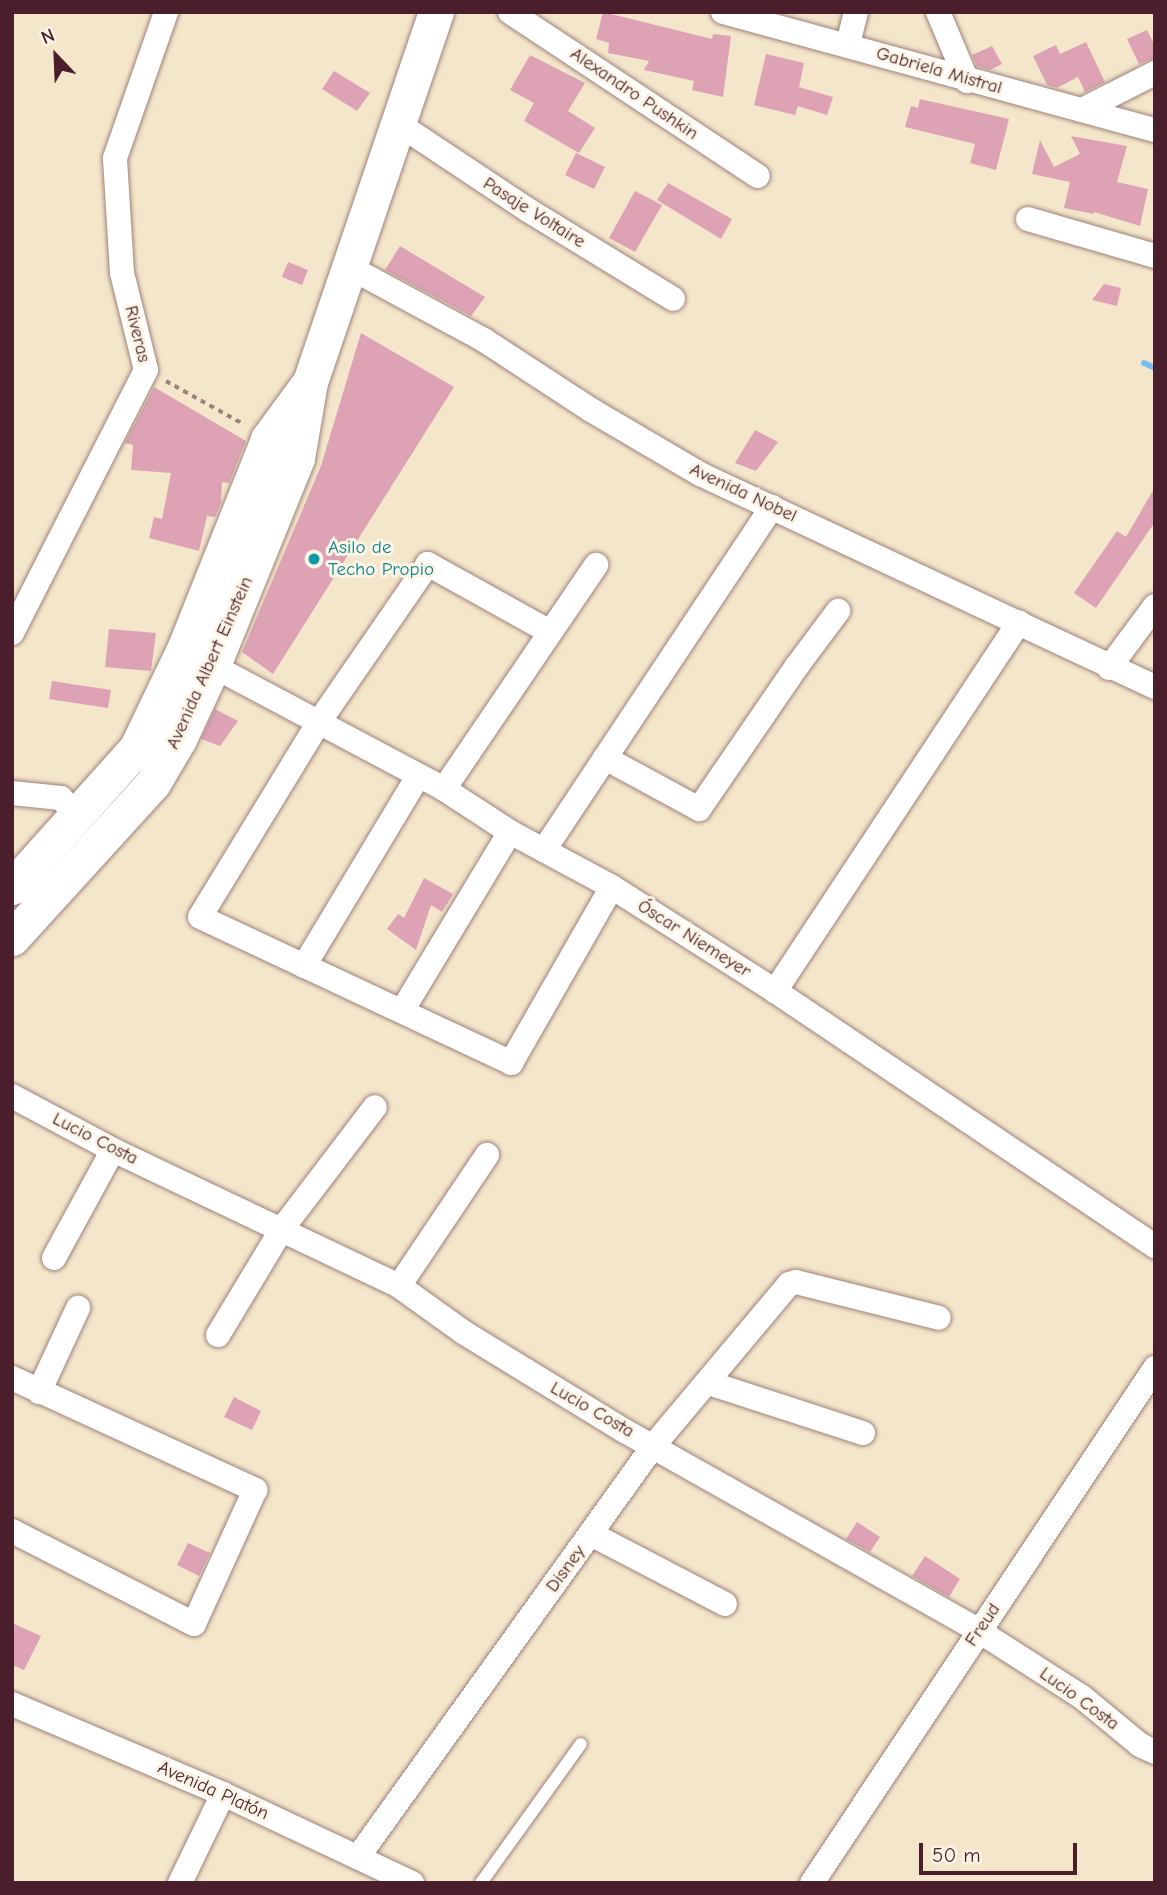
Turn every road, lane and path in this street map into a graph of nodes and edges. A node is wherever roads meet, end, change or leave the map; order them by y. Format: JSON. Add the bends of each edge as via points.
{"nodes":[{"id":1,"x":166,"y":12,"type":"edge"},
{"id":2,"x":436,"y":12,"type":"edge"},
{"id":3,"x":510,"y":12,"type":"edge"},
{"id":4,"x":723,"y":12,"type":"edge"},
{"id":5,"x":856,"y":12,"type":"edge"},
{"id":6,"x":945,"y":15,"type":"edge"},
{"id":7,"x":848,"y":44,"type":"junction"},
{"id":8,"x":1155,"y":73,"type":"edge"},
{"id":9,"x":967,"y":81,"type":"junction"},
{"id":10,"x":1082,"y":110,"type":"junction"},
{"id":11,"x":397,"y":123,"type":"junction"},
{"id":12,"x":1155,"y":130,"type":"edge"},
{"id":13,"x":758,"y":176,"type":"dead end"},
{"id":14,"x":1028,"y":219,"type":"dead end"},
{"id":15,"x":1155,"y":256,"type":"edge"},
{"id":16,"x":349,"y":267,"type":"junction"},
{"id":17,"x":673,"y":299,"type":"dead end"},
{"id":18,"x":146,"y":370,"type":"junction"},
{"id":19,"x":310,"y":382,"type":"junction"},
{"id":20,"x":268,"y":439,"type":"junction"},
{"id":21,"x":772,"y":507,"type":"junction"},
{"id":22,"x":596,"y":565,"type":"dead end"},
{"id":23,"x":1155,"y":606,"type":"edge"},
{"id":24,"x":838,"y":611,"type":"dead end"},
{"id":25,"x":1019,"y":623,"type":"junction"},
{"id":26,"x":550,"y":632,"type":"junction"},
{"id":27,"x":12,"y":633,"type":"edge"},
{"id":28,"x":213,"y":666,"type":"junction"},
{"id":29,"x":1109,"y":668,"type":"junction"},
{"id":30,"x":1155,"y":687,"type":"edge"},
{"id":31,"x":319,"y":722,"type":"junction"},
{"id":32,"x":605,"y":758,"type":"junction"},
{"id":33,"x":418,"y":776,"type":"junction"},
{"id":34,"x":444,"y":789,"type":"junction"},
{"id":35,"x":12,"y":793,"type":"edge"},
{"id":36,"x":77,"y":816,"type":"junction"},
{"id":37,"x":510,"y":832,"type":"junction"},
{"id":38,"x":544,"y":850,"type":"junction"},
{"id":39,"x":12,"y":887,"type":"edge"},
{"id":40,"x":612,"y":887,"type":"junction"},
{"id":41,"x":12,"y":938,"type":"edge"},
{"id":42,"x":304,"y":966,"type":"junction"},
{"id":43,"x":775,"y":991,"type":"junction"},
{"id":44,"x":402,"y":1011,"type":"junction"},
{"id":45,"x":12,"y":1096,"type":"edge"},
{"id":46,"x":375,"y":1107,"type":"dead end"},
{"id":47,"x":113,"y":1150,"type":"junction"},
{"id":48,"x":488,"y":1154,"type":"dead end"},
{"id":49,"x":282,"y":1229,"type":"junction"},
{"id":50,"x":1155,"y":1246,"type":"edge"},
{"id":51,"x":54,"y":1258,"type":"dead end"},
{"id":52,"x":399,"y":1286,"type":"junction"},
{"id":53,"x":78,"y":1308,"type":"dead end"},
{"id":54,"x":939,"y":1318,"type":"dead end"},
{"id":55,"x":218,"y":1335,"type":"dead end"},
{"id":56,"x":1155,"y":1368,"type":"edge"},
{"id":57,"x":12,"y":1378,"type":"edge"},
{"id":58,"x":709,"y":1382,"type":"junction"},
{"id":59,"x":39,"y":1392,"type":"junction"},
{"id":60,"x":863,"y":1433,"type":"dead end"},
{"id":61,"x":654,"y":1445,"type":"junction"},
{"id":62,"x":12,"y":1531,"type":"edge"},
{"id":63,"x":591,"y":1534,"type":"junction"},
{"id":64,"x":725,"y":1604,"type":"dead end"},
{"id":65,"x":979,"y":1631,"type":"junction"},
{"id":66,"x":12,"y":1703,"type":"edge"},
{"id":67,"x":581,"y":1744,"type":"dead end"},
{"id":68,"x":1155,"y":1752,"type":"edge"},
{"id":69,"x":223,"y":1794,"type":"junction"},
{"id":70,"x":358,"y":1857,"type":"junction"},
{"id":71,"x":180,"y":1883,"type":"edge"},
{"id":72,"x":412,"y":1883,"type":"edge"},
{"id":73,"x":481,"y":1883,"type":"edge"},
{"id":74,"x":812,"y":1883,"type":"edge"}],
"edges":[{"from":1,"to":18,"type":"street","name":"Riveras","via":[[115,158],[122,273]]},
{"from":2,"to":11,"type":"street","name":"Avenida Albert Einstein"},
{"from":3,"to":13,"type":"street","name":"Alexandro Pushkin"},
{"from":4,"to":7,"type":"street","name":"Gabriela Mistral"},
{"from":5,"to":7,"type":"street"},
{"from":6,"to":9,"type":"street"},
{"from":7,"to":9,"type":"street","name":"Gabriela Mistral"},
{"from":8,"to":10,"type":"street"},
{"from":9,"to":10,"type":"street","name":"Gabriela Mistral"},
{"from":10,"to":12,"type":"street","name":"Gabriela Mistral"},
{"from":11,"to":16,"type":"street","name":"Avenida Albert Einstein"},
{"from":11,"to":17,"type":"street","name":"Pasaje Voltaire"},
{"from":14,"to":15,"type":"street"},
{"from":16,"to":19,"type":"street","name":"Avenida Albert Einstein"},
{"from":16,"to":21,"type":"street","name":"Avenida Nobel","via":[[484,340],[700,474]]},
{"from":18,"to":20,"type":"path"},
{"from":18,"to":27,"type":"street","name":"Riveras"},
{"from":19,"to":20,"type":"street","name":"Avenida Albert Einstein"},
{"from":19,"to":28,"type":"street","name":"Avenida Albert Einstein","via":[[297,458]]},
{"from":20,"to":36,"type":"street","name":"Avenida Albert Einstein","via":[[156,711],[136,749]]},
{"from":21,"to":25,"type":"street","name":"Avenida Nobel"},
{"from":21,"to":32,"type":"street"},
{"from":22,"to":26,"type":"street"},
{"from":23,"to":29,"type":"street"},
{"from":24,"to":32,"type":"street","via":[[699,809]]},
{"from":25,"to":29,"type":"street","name":"Avenida Nobel"},
{"from":25,"to":43,"type":"street"},
{"from":26,"to":31,"type":"street","via":[[428,564]]},
{"from":26,"to":34,"type":"street"},
{"from":28,"to":31,"type":"street","name":"Óscar Niemeyer"},
{"from":28,"to":41,"type":"street","name":"Avenida Albert Einstein","via":[[153,783]]},
{"from":29,"to":30,"type":"street","name":"Avenida Nobel"},
{"from":31,"to":33,"type":"street","name":"Óscar Niemeyer"},
{"from":31,"to":42,"type":"street","via":[[200,917]]},
{"from":32,"to":38,"type":"street"},
{"from":33,"to":34,"type":"street","name":"Óscar Niemeyer"},
{"from":33,"to":42,"type":"street"},
{"from":34,"to":37,"type":"street","name":"Óscar Niemeyer"},
{"from":35,"to":36,"type":"street","via":[[61,799]]},
{"from":36,"to":39,"type":"street","name":"Avenida Albert Einstein"},
{"from":37,"to":38,"type":"street","name":"Óscar Niemeyer"},
{"from":37,"to":44,"type":"street"},
{"from":38,"to":40,"type":"street","name":"Óscar Niemeyer"},
{"from":40,"to":43,"type":"street","name":"Óscar Niemeyer"},
{"from":40,"to":44,"type":"street","via":[[511,1062]]},
{"from":42,"to":44,"type":"street"},
{"from":43,"to":50,"type":"street","name":"Óscar Niemeyer"},
{"from":45,"to":47,"type":"street","name":"Lucio Costa"},
{"from":46,"to":49,"type":"street"},
{"from":47,"to":49,"type":"street","name":"Lucio Costa"},
{"from":47,"to":51,"type":"street"},
{"from":48,"to":52,"type":"street"},
{"from":49,"to":52,"type":"street","name":"Lucio Costa"},
{"from":49,"to":55,"type":"street"},
{"from":52,"to":61,"type":"street","name":"Lucio Costa","via":[[463,1332]]},
{"from":53,"to":59,"type":"street"},
{"from":54,"to":58,"type":"street","name":"Disney","via":[[796,1282],[783,1289]]},
{"from":56,"to":65,"type":"street","name":"Freud"},
{"from":57,"to":59,"type":"street"},
{"from":58,"to":60,"type":"street"},
{"from":58,"to":61,"type":"street","name":"Disney"},
{"from":59,"to":62,"type":"street","via":[[255,1490],[194,1624]]},
{"from":61,"to":63,"type":"street","name":"Disney"},
{"from":61,"to":65,"type":"street","name":"Lucio Costa"},
{"from":63,"to":64,"type":"street"},
{"from":63,"to":70,"type":"street","name":"Disney"},
{"from":65,"to":68,"type":"street","name":"Lucio Costa","via":[[1082,1697]]},
{"from":65,"to":74,"type":"street","name":"Freud"},
{"from":66,"to":69,"type":"street","name":"Avenida Platón"},
{"from":67,"to":73,"type":"lane"},
{"from":69,"to":70,"type":"street","name":"Avenida Platón"},
{"from":69,"to":71,"type":"street"},
{"from":70,"to":72,"type":"street","name":"Avenida Platón"}]}
